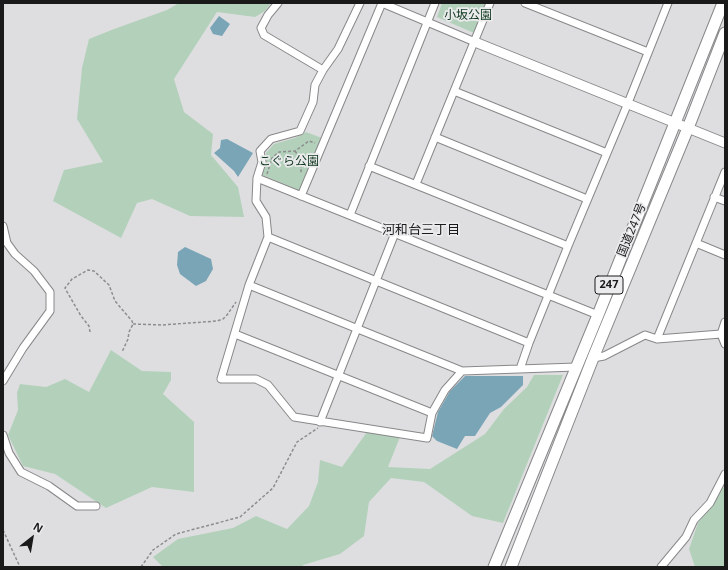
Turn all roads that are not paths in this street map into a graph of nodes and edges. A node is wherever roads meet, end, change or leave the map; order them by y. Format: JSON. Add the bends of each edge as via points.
{"nodes":[{"id":1,"x":278,"y":3,"type":"edge"},
{"id":2,"x":360,"y":3,"type":"edge"},
{"id":3,"x":435,"y":3,"type":"edge"},
{"id":4,"x":490,"y":3,"type":"edge"},
{"id":5,"x":525,"y":3,"type":"edge"},
{"id":6,"x":723,"y":3,"type":"edge"},
{"id":7,"x":665,"y":4,"type":"edge"},
{"id":8,"x":427,"y":22,"type":"junction"},
{"id":9,"x":725,"y":33,"type":"edge"},
{"id":10,"x":475,"y":42,"type":"junction"},
{"id":11,"x":648,"y":52,"type":"junction"},
{"id":12,"x":323,"y":70,"type":"junction"},
{"id":13,"x":454,"y":91,"type":"junction"},
{"id":14,"x":628,"y":103,"type":"junction"},
{"id":15,"x":674,"y":122,"type":"junction"},
{"id":16,"x":688,"y":128,"type":"junction"},
{"id":17,"x":435,"y":138,"type":"junction"},
{"id":18,"x":725,"y":143,"type":"edge"},
{"id":19,"x":607,"y":153,"type":"junction"},
{"id":20,"x":369,"y":166,"type":"junction"},
{"id":21,"x":725,"y":172,"type":"edge"},
{"id":22,"x":257,"y":178,"type":"junction"},
{"id":23,"x":416,"y":184,"type":"junction"},
{"id":24,"x":301,"y":196,"type":"junction"},
{"id":25,"x":714,"y":197,"type":"junction"},
{"id":26,"x":587,"y":199,"type":"junction"},
{"id":27,"x":725,"y":201,"type":"edge"},
{"id":28,"x":350,"y":215,"type":"junction"},
{"id":29,"x":3,"y":226,"type":"edge"},
{"id":30,"x":395,"y":233,"type":"junction"},
{"id":31,"x":268,"y":237,"type":"junction"},
{"id":32,"x":696,"y":243,"type":"junction"},
{"id":33,"x":568,"y":246,"type":"junction"},
{"id":34,"x":725,"y":255,"type":"edge"},
{"id":35,"x":376,"y":282,"type":"junction"},
{"id":36,"x":249,"y":285,"type":"junction"},
{"id":37,"x":549,"y":295,"type":"junction"},
{"id":38,"x":598,"y":314,"type":"junction"},
{"id":39,"x":725,"y":322,"type":"edge"},
{"id":40,"x":357,"y":328,"type":"junction"},
{"id":41,"x":235,"y":334,"type":"junction"},
{"id":42,"x":722,"y":334,"type":"junction"},
{"id":43,"x":657,"y":339,"type":"junction"},
{"id":44,"x":528,"y":343,"type":"junction"},
{"id":45,"x":725,"y":344,"type":"edge"},
{"id":46,"x":593,"y":358,"type":"junction"},
{"id":47,"x":576,"y":367,"type":"junction"},
{"id":48,"x":520,"y":369,"type":"junction"},
{"id":49,"x":462,"y":371,"type":"junction"},
{"id":50,"x":339,"y":376,"type":"junction"},
{"id":51,"x":3,"y":381,"type":"edge"},
{"id":52,"x":432,"y":413,"type":"junction"},
{"id":53,"x":320,"y":422,"type":"junction"},
{"id":54,"x":3,"y":435,"type":"edge"},
{"id":55,"x":725,"y":474,"type":"edge"},
{"id":56,"x":96,"y":506,"type":"dead end"},
{"id":57,"x":494,"y":567,"type":"edge"},
{"id":58,"x":511,"y":567,"type":"edge"},
{"id":59,"x":661,"y":567,"type":"edge"}],
"edges":[{"from":1,"to":12,"type":"street","via":[[261,28],[264,35]]},
{"from":2,"to":12,"type":"street","via":[[338,48]]},
{"from":3,"to":8,"type":"street"},
{"from":4,"to":10,"type":"street"},
{"from":5,"to":11,"type":"street"},
{"from":6,"to":15,"type":"highway","name":"国道247号","number":"247"},
{"from":7,"to":11,"type":"street"},
{"from":8,"to":10,"type":"street"},
{"from":8,"to":20,"type":"street"},
{"from":8,"to":24,"type":"street","via":[[382,3]]},
{"from":9,"to":16,"type":"highway","name":"国道247号","number":"247"},
{"from":10,"to":13,"type":"street"},
{"from":10,"to":14,"type":"street"},
{"from":11,"to":14,"type":"street"},
{"from":12,"to":22,"type":"street","via":[[315,85],[313,102],[300,131],[271,139],[260,151],[262,162]]},
{"from":13,"to":17,"type":"street"},
{"from":13,"to":19,"type":"street"},
{"from":14,"to":15,"type":"street"},
{"from":14,"to":19,"type":"street"},
{"from":15,"to":16,"type":"street"},
{"from":15,"to":38,"type":"highway","name":"国道247号","number":"247"},
{"from":16,"to":18,"type":"street"},
{"from":16,"to":46,"type":"highway","name":"国道247号","number":"247"},
{"from":17,"to":23,"type":"street"},
{"from":17,"to":26,"type":"street"},
{"from":19,"to":26,"type":"street"},
{"from":20,"to":23,"type":"street"},
{"from":20,"to":28,"type":"street"},
{"from":21,"to":25,"type":"street"},
{"from":22,"to":24,"type":"street"},
{"from":22,"to":31,"type":"street","via":[[256,201],[266,217]]},
{"from":23,"to":33,"type":"street"},
{"from":24,"to":28,"type":"street"},
{"from":25,"to":27,"type":"street"},
{"from":25,"to":32,"type":"street"},
{"from":26,"to":33,"type":"street"},
{"from":28,"to":30,"type":"street"},
{"from":29,"to":51,"type":"street","via":[[7,243],[50,292],[50,311]]},
{"from":30,"to":35,"type":"street"},
{"from":30,"to":37,"type":"street"},
{"from":31,"to":35,"type":"street"},
{"from":31,"to":36,"type":"street"},
{"from":32,"to":34,"type":"street"},
{"from":32,"to":43,"type":"street"},
{"from":33,"to":37,"type":"street"},
{"from":35,"to":40,"type":"street"},
{"from":35,"to":44,"type":"street"},
{"from":36,"to":40,"type":"street"},
{"from":36,"to":41,"type":"street"},
{"from":37,"to":38,"type":"street"},
{"from":37,"to":44,"type":"street"},
{"from":38,"to":47,"type":"highway","name":"国道247号","number":"247"},
{"from":39,"to":42,"type":"street"},
{"from":40,"to":49,"type":"street"},
{"from":40,"to":50,"type":"street"},
{"from":41,"to":50,"type":"street"},
{"from":41,"to":53,"type":"street","via":[[221,379],[256,379],[268,385],[294,417]]},
{"from":42,"to":43,"type":"street"},
{"from":42,"to":45,"type":"street"},
{"from":43,"to":46,"type":"street","via":[[645,335],[604,356]]},
{"from":44,"to":48,"type":"street"},
{"from":46,"to":58,"type":"highway","name":"国道247号","number":"247"},
{"from":47,"to":48,"type":"street"},
{"from":47,"to":57,"type":"highway","name":"国道247号","number":"247"},
{"from":48,"to":49,"type":"street"},
{"from":49,"to":52,"type":"street","via":[[445,390]]},
{"from":50,"to":52,"type":"street"},
{"from":50,"to":53,"type":"street"},
{"from":52,"to":53,"type":"street","via":[[427,438]]},
{"from":54,"to":56,"type":"street","via":[[9,453],[21,472],[49,486],[77,506]]},
{"from":55,"to":59,"type":"street","via":[[710,503],[694,520],[686,537]]}]}
